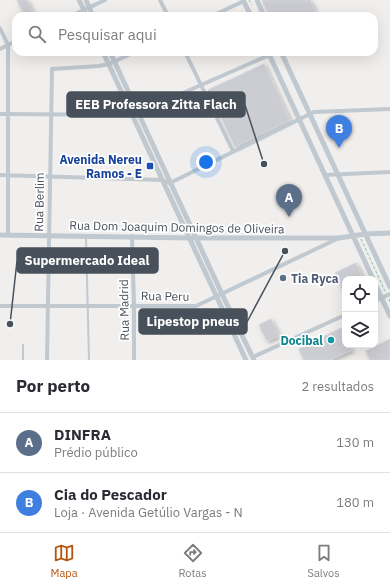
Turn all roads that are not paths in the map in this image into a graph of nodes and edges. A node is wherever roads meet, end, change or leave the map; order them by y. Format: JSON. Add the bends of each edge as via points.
{"nodes":[{"id":1,"x":79,"y":0,"type":"edge"},
{"id":2,"x":86,"y":0,"type":"edge"},
{"id":3,"x":105,"y":0,"type":"edge"},
{"id":4,"x":160,"y":0,"type":"edge"},
{"id":5,"x":244,"y":0,"type":"edge"},
{"id":6,"x":256,"y":0,"type":"edge"},
{"id":7,"x":86,"y":9,"type":"junction"},
{"id":8,"x":80,"y":12,"type":"edge"},
{"id":9,"x":86,"y":12,"type":"edge"},
{"id":10,"x":89,"y":12,"type":"edge"},
{"id":11,"x":166,"y":12,"type":"edge"},
{"id":12,"x":220,"y":12,"type":"edge"},
{"id":13,"x":249,"y":12,"type":"edge"},
{"id":14,"x":262,"y":12,"type":"edge"},
{"id":15,"x":0,"y":28,"type":"edge"},
{"id":16,"x":12,"y":43,"type":"edge"},
{"id":17,"x":8,"y":45,"type":"junction"},
{"id":18,"x":0,"y":49,"type":"edge"},
{"id":19,"x":106,"y":56,"type":"edge"},
{"id":20,"x":111,"y":56,"type":"edge"},
{"id":21,"x":126,"y":56,"type":"edge"},
{"id":22,"x":187,"y":56,"type":"edge"},
{"id":23,"x":264,"y":56,"type":"edge"},
{"id":24,"x":269,"y":56,"type":"edge"},
{"id":25,"x":283,"y":56,"type":"edge"},
{"id":26,"x":112,"y":63,"type":"junction"},
{"id":27,"x":201,"y":85,"type":"junction"},
{"id":28,"x":390,"y":109,"type":"edge"},
{"id":29,"x":0,"y":114,"type":"edge"},
{"id":30,"x":8,"y":114,"type":"junction"},
{"id":31,"x":51,"y":114,"type":"junction"},
{"id":32,"x":135,"y":114,"type":"junction"},
{"id":33,"x":310,"y":114,"type":"junction"},
{"id":34,"x":299,"y":119,"type":"junction"},
{"id":35,"x":233,"y":152,"type":"junction"},
{"id":36,"x":390,"y":172,"type":"edge"},
{"id":37,"x":337,"y":174,"type":"junction"},
{"id":38,"x":0,"y":175,"type":"edge"},
{"id":39,"x":8,"y":175,"type":"junction"},
{"id":40,"x":325,"y":175,"type":"junction"},
{"id":41,"x":50,"y":176,"type":"junction"},
{"id":42,"x":162,"y":180,"type":"junction"},
{"id":43,"x":170,"y":182,"type":"junction"},
{"id":44,"x":178,"y":207,"type":"junction"},
{"id":45,"x":390,"y":233,"type":"edge"},
{"id":46,"x":0,"y":234,"type":"edge"},
{"id":47,"x":365,"y":234,"type":"junction"},
{"id":48,"x":8,"y":235,"type":"junction"},
{"id":49,"x":49,"y":235,"type":"junction"},
{"id":50,"x":86,"y":236,"type":"junction"},
{"id":51,"x":132,"y":236,"type":"junction"},
{"id":52,"x":356,"y":236,"type":"junction"},
{"id":53,"x":190,"y":238,"type":"junction"},
{"id":54,"x":196,"y":238,"type":"junction"},
{"id":55,"x":339,"y":238,"type":"junction"},
{"id":56,"x":372,"y":276,"type":"edge"},
{"id":57,"x":378,"y":287,"type":"edge"},
{"id":58,"x":390,"y":287,"type":"edge"},
{"id":59,"x":219,"y":295,"type":"junction"},
{"id":60,"x":386,"y":296,"type":"edge"},
{"id":61,"x":134,"y":305,"type":"junction"},
{"id":62,"x":0,"y":306,"type":"edge"},
{"id":63,"x":48,"y":306,"type":"junction"},
{"id":64,"x":88,"y":306,"type":"junction"},
{"id":65,"x":342,"y":316,"type":"edge"},
{"id":66,"x":390,"y":316,"type":"edge"},
{"id":67,"x":22,"y":345,"type":"dead end"},
{"id":68,"x":254,"y":358,"type":"edge"},
{"id":69,"x":23,"y":360,"type":"edge"},
{"id":70,"x":46,"y":360,"type":"edge"},
{"id":71,"x":89,"y":360,"type":"edge"},
{"id":72,"x":134,"y":360,"type":"edge"},
{"id":73,"x":246,"y":360,"type":"edge"}],
"edges":[{"from":1,"to":7,"type":"street"},
{"from":2,"to":7,"type":"street"},
{"from":3,"to":7,"type":"street"},
{"from":4,"to":11,"type":"street"},
{"from":5,"to":12,"type":"street"},
{"from":5,"to":13,"type":"street"},
{"from":6,"to":14,"type":"street"},
{"from":7,"to":8,"type":"street"},
{"from":7,"to":9,"type":"street"},
{"from":7,"to":10,"type":"street"},
{"from":15,"to":17,"type":"street"},
{"from":16,"to":17,"type":"street"},
{"from":17,"to":18,"type":"street"},
{"from":17,"to":30,"type":"street"},
{"from":19,"to":26,"type":"street"},
{"from":20,"to":26,"type":"street"},
{"from":21,"to":26,"type":"street"},
{"from":22,"to":27,"type":"street"},
{"from":23,"to":27,"type":"street"},
{"from":24,"to":34,"type":"street"},
{"from":25,"to":33,"type":"street"},
{"from":26,"to":31,"type":"street","name":"Rua Berlim","via":[[52,69]]},
{"from":26,"to":32,"type":"street"},
{"from":27,"to":32,"type":"street"},
{"from":27,"to":35,"type":"street"},
{"from":28,"to":33,"type":"street"},
{"from":29,"to":30,"type":"street"},
{"from":30,"to":31,"type":"street"},
{"from":30,"to":39,"type":"street"},
{"from":31,"to":32,"type":"street"},
{"from":31,"to":41,"type":"street","name":"Rua Berlim"},
{"from":32,"to":42,"type":"street"},
{"from":32,"to":43,"type":"street"},
{"from":33,"to":34,"type":"street"},
{"from":33,"to":37,"type":"street"},
{"from":34,"to":35,"type":"street"},
{"from":34,"to":40,"type":"street"},
{"from":35,"to":43,"type":"street"},
{"from":36,"to":37,"type":"street"},
{"from":37,"to":40,"type":"street"},
{"from":37,"to":47,"type":"street"},
{"from":38,"to":39,"type":"street"},
{"from":39,"to":41,"type":"street"},
{"from":39,"to":48,"type":"street"},
{"from":40,"to":52,"type":"street"},
{"from":41,"to":42,"type":"street"},
{"from":41,"to":49,"type":"street","name":"Rua Berlim"},
{"from":42,"to":43,"type":"street"},
{"from":42,"to":44,"type":"street"},
{"from":43,"to":44,"type":"street"},
{"from":44,"to":53,"type":"street"},
{"from":44,"to":54,"type":"street"},
{"from":45,"to":47,"type":"street","name":"Rua Dom Joaquim Domingos de Oliveira"},
{"from":46,"to":48,"type":"street","name":"Rua Dom Joaquim Domingos de Oliveira"},
{"from":47,"to":52,"type":"street","name":"Rua Dom Joaquim Domingos de Oliveira"},
{"from":47,"to":58,"type":"street"},
{"from":48,"to":49,"type":"street","name":"Rua Dom Joaquim Domingos de Oliveira"},
{"from":49,"to":50,"type":"street","name":"Rua Dom Joaquim Domingos de Oliveira"},
{"from":49,"to":63,"type":"street","name":"Rua Berlim"},
{"from":50,"to":51,"type":"street","name":"Rua Dom Joaquim Domingos de Oliveira"},
{"from":50,"to":64,"type":"lane"},
{"from":51,"to":53,"type":"street","name":"Rua Dom Joaquim Domingos de Oliveira"},
{"from":51,"to":61,"type":"street","name":"Rua Madrid"},
{"from":52,"to":55,"type":"street","name":"Rua Dom Joaquim Domingos de Oliveira"},
{"from":52,"to":56,"type":"street"},
{"from":53,"to":54,"type":"street","name":"Rua Dom Joaquim Domingos de Oliveira"},
{"from":53,"to":59,"type":"street"},
{"from":54,"to":55,"type":"street","name":"Rua Dom Joaquim Domingos de Oliveira"},
{"from":54,"to":59,"type":"street"},
{"from":55,"to":59,"type":"street","name":"Rua Peru"},
{"from":57,"to":60,"type":"street"},
{"from":59,"to":61,"type":"street","name":"Rua Peru","via":[[196,306]]},
{"from":59,"to":68,"type":"street"},
{"from":59,"to":73,"type":"street"},
{"from":60,"to":66,"type":"street"},
{"from":61,"to":64,"type":"street","name":"Rua Peru"},
{"from":61,"to":72,"type":"street","name":"Rua Madrid"},
{"from":62,"to":63,"type":"street","name":"Rua Peru"},
{"from":63,"to":64,"type":"street","name":"Rua Peru"},
{"from":63,"to":70,"type":"street","name":"Rua Berlim"},
{"from":64,"to":71,"type":"lane"},
{"from":65,"to":68,"type":"street"},
{"from":67,"to":69,"type":"lane"}]}
